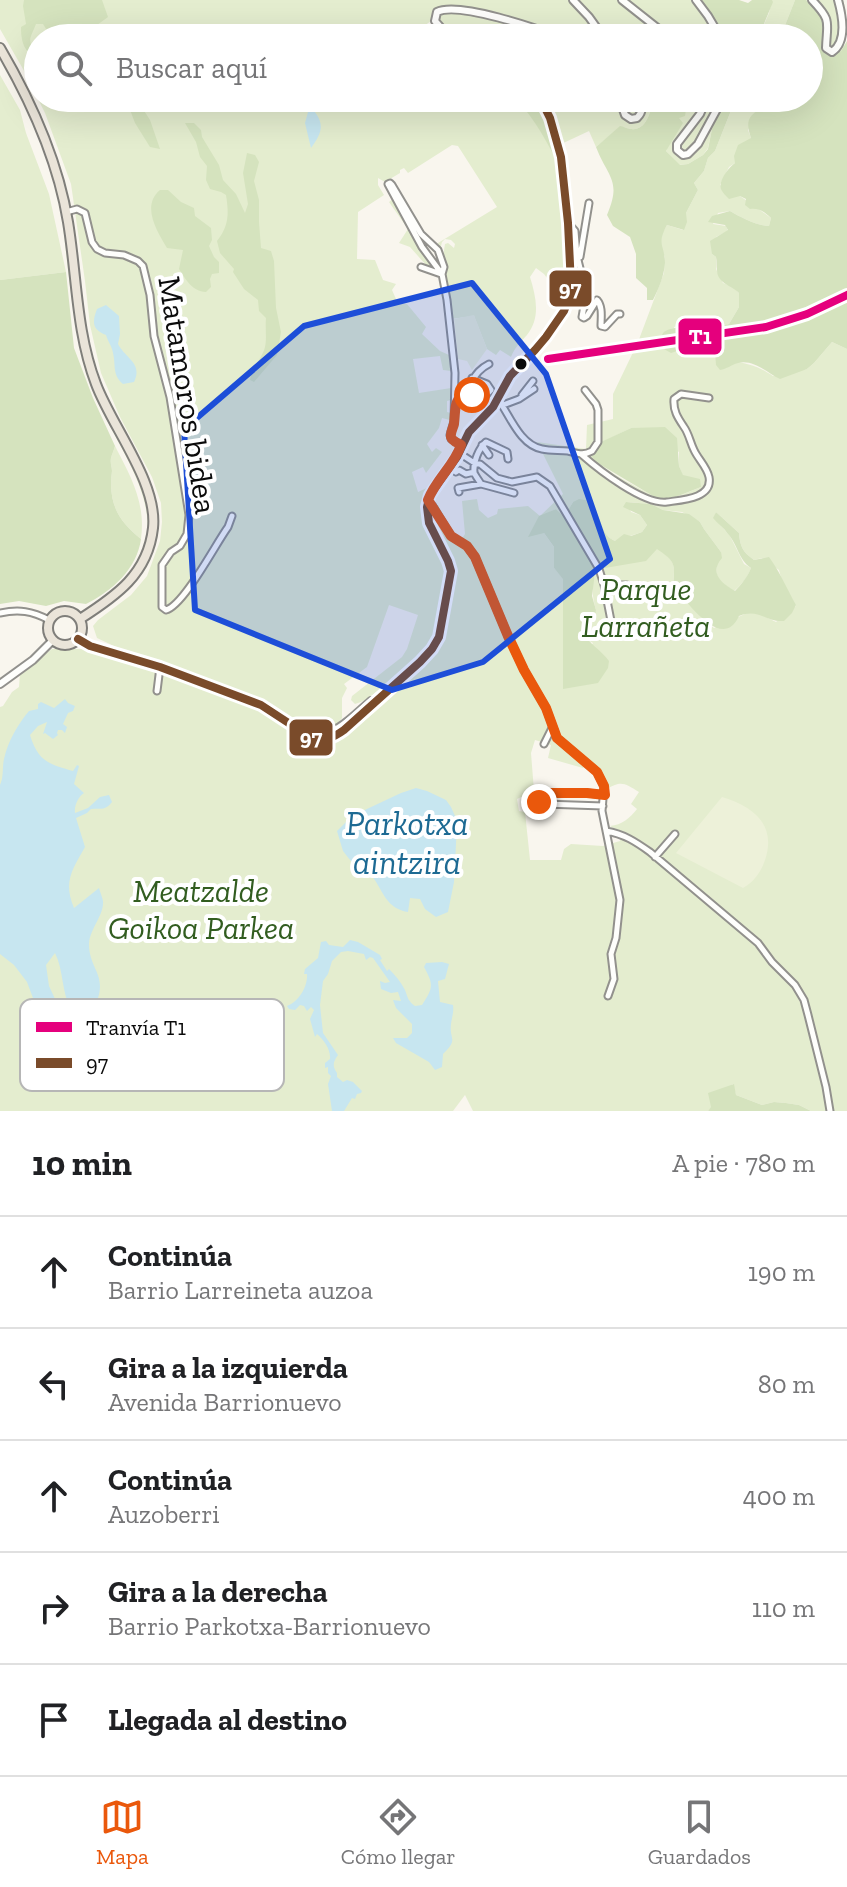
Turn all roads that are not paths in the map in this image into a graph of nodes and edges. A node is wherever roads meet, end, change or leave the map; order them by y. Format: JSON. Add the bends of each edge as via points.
{"nodes":[{"id":1,"x":573,"y":0,"type":"edge"},
{"id":2,"x":622,"y":0,"type":"edge"},
{"id":3,"x":696,"y":0,"type":"edge"},
{"id":4,"x":812,"y":0,"type":"edge"},
{"id":5,"x":838,"y":0,"type":"edge"},
{"id":6,"x":437,"y":24,"type":"edge"},
{"id":7,"x":520,"y":24,"type":"edge"},
{"id":8,"x":594,"y":24,"type":"edge"},
{"id":9,"x":652,"y":24,"type":"edge"},
{"id":10,"x":713,"y":24,"type":"edge"},
{"id":11,"x":0,"y":48,"type":"edge"},
{"id":12,"x":24,"y":93,"type":"edge"},
{"id":13,"x":33,"y":112,"type":"edge"},
{"id":14,"x":547,"y":112,"type":"edge"},
{"id":15,"x":624,"y":112,"type":"edge"},
{"id":16,"x":642,"y":112,"type":"edge"},
{"id":17,"x":701,"y":112,"type":"edge"},
{"id":18,"x":715,"y":112,"type":"edge"},
{"id":19,"x":589,"y":203,"type":"dead end"},
{"id":20,"x":66,"y":212,"type":"junction"},
{"id":21,"x":568,"y":223,"type":"junction"},
{"id":22,"x":579,"y":266,"type":"junction"},
{"id":23,"x":421,"y":267,"type":"dead end"},
{"id":24,"x":442,"y":274,"type":"junction"},
{"id":25,"x":620,"y":314,"type":"dead end"},
{"id":26,"x":489,"y":364,"type":"dead end"},
{"id":27,"x":472,"y":378,"type":"junction"},
{"id":28,"x":533,"y":381,"type":"dead end"},
{"id":29,"x":467,"y":389,"type":"junction"},
{"id":30,"x":534,"y":389,"type":"dead end"},
{"id":31,"x":585,"y":390,"type":"dead end"},
{"id":32,"x":709,"y":398,"type":"dead end"},
{"id":33,"x":519,"y":399,"type":"junction"},
{"id":34,"x":501,"y":402,"type":"junction"},
{"id":35,"x":454,"y":405,"type":"junction"},
{"id":36,"x":482,"y":445,"type":"junction"},
{"id":37,"x":460,"y":449,"type":"junction"},
{"id":38,"x":489,"y":455,"type":"dead end"},
{"id":39,"x":582,"y":455,"type":"junction"},
{"id":40,"x":508,"y":459,"type":"dead end"},
{"id":41,"x":476,"y":464,"type":"junction"},
{"id":42,"x":456,"y":472,"type":"dead end"},
{"id":43,"x":474,"y":472,"type":"junction"},
{"id":44,"x":492,"y":476,"type":"junction"},
{"id":45,"x":481,"y":484,"type":"junction"},
{"id":46,"x":501,"y":489,"type":"junction"},
{"id":47,"x":459,"y":492,"type":"dead end"},
{"id":48,"x":514,"y":493,"type":"dead end"},
{"id":49,"x":428,"y":500,"type":"junction"},
{"id":50,"x":232,"y":516,"type":"dead end"},
{"id":51,"x":604,"y":585,"type":"junction"},
{"id":52,"x":636,"y":587,"type":"dead end"},
{"id":53,"x":0,"y":613,"type":"edge"},
{"id":54,"x":80,"y":619,"type":"junction"},
{"id":55,"x":49,"y":620,"type":"junction"},
{"id":56,"x":613,"y":631,"type":"dead end"},
{"id":57,"x":78,"y":639,"type":"junction"},
{"id":58,"x":53,"y":640,"type":"junction"},
{"id":59,"x":160,"y":667,"type":"junction"},
{"id":60,"x":0,"y":684,"type":"edge"},
{"id":61,"x":157,"y":691,"type":"dead end"},
{"id":62,"x":552,"y":728,"type":"junction"},
{"id":63,"x":544,"y":744,"type":"dead end"},
{"id":64,"x":605,"y":795,"type":"junction"},
{"id":65,"x":603,"y":806,"type":"junction"},
{"id":66,"x":606,"y":831,"type":"junction"},
{"id":67,"x":675,"y":834,"type":"dead end"},
{"id":68,"x":655,"y":857,"type":"junction"},
{"id":69,"x":608,"y":996,"type":"dead end"},
{"id":70,"x":830,"y":1111,"type":"edge"}],
"edges":[{"from":1,"to":8,"type":"street"},
{"from":2,"to":9,"type":"street"},
{"from":3,"to":10,"type":"street"},
{"from":4,"to":5,"type":"street","via":[[827,19],[825,45],[832,52],[845,37]]},
{"from":6,"to":7,"type":"street","via":[[437,12],[446,9]]},
{"from":11,"to":12,"type":"main road"},
{"from":13,"to":20,"type":"main road"},
{"from":14,"to":21,"type":"street","via":[[559,144]]},
{"from":15,"to":16,"type":"street","via":[[631,119]]},
{"from":17,"to":18,"type":"street","via":[[677,144],[683,155],[698,144]]},
{"from":19,"to":22,"type":"street"},
{"from":20,"to":50,"type":"street","name":"Matamoros bidea","via":[[85,213],[97,249],[138,261],[147,279],[189,515],[187,534],[162,565],[166,610],[191,584]]},
{"from":20,"to":54,"type":"main road","via":[[89,362],[105,407],[146,483],[154,524],[147,554],[133,578]]},
{"from":21,"to":22,"type":"street","via":[[575,231]]},
{"from":21,"to":34,"type":"street","via":[[569,298],[558,320],[510,376]]},
{"from":22,"to":25,"type":"street","via":[[582,317],[597,300],[601,326]]},
{"from":23,"to":24,"type":"street"},
{"from":24,"to":24,"type":"street","via":[[438,250],[388,184],[422,247]]},
{"from":24,"to":35,"type":"street"},
{"from":26,"to":27,"type":"street"},
{"from":27,"to":29,"type":"street"},
{"from":27,"to":29,"type":"street","via":[[491,390],[480,401]]},
{"from":28,"to":33,"type":"street"},
{"from":29,"to":35,"type":"street"},
{"from":30,"to":33,"type":"street"},
{"from":31,"to":39,"type":"street","via":[[598,410],[598,442]]},
{"from":32,"to":39,"type":"street","via":[[681,394],[673,404],[710,481],[692,498],[661,503],[646,499]]},
{"from":33,"to":34,"type":"street"},
{"from":34,"to":37,"type":"street","via":[[469,432]]},
{"from":34,"to":39,"type":"street","via":[[532,446]]},
{"from":35,"to":37,"type":"street","via":[[450,435]]},
{"from":36,"to":38,"type":"street"},
{"from":36,"to":40,"type":"street","via":[[503,448]]},
{"from":36,"to":41,"type":"street"},
{"from":37,"to":41,"type":"street"},
{"from":37,"to":49,"type":"street"},
{"from":41,"to":43,"type":"street"},
{"from":41,"to":44,"type":"street"},
{"from":42,"to":43,"type":"street"},
{"from":43,"to":45,"type":"street"},
{"from":44,"to":46,"type":"street"},
{"from":44,"to":51,"type":"street","via":[[512,482],[537,477],[547,483]]},
{"from":45,"to":46,"type":"street"},
{"from":45,"to":47,"type":"street","via":[[458,488]]},
{"from":46,"to":48,"type":"street"},
{"from":49,"to":59,"type":"street","via":[[429,523],[450,566],[439,637],[427,655],[336,735],[315,739],[261,705]]},
{"from":49,"to":62,"type":"street","via":[[451,536],[475,557]]},
{"from":51,"to":52,"type":"street"},
{"from":51,"to":56,"type":"street"},
{"from":53,"to":55,"type":"street","via":[[25,611]]},
{"from":54,"to":55,"type":"main road","via":[[67,610]]},
{"from":54,"to":57,"type":"main road"},
{"from":55,"to":58,"type":"main road"},
{"from":57,"to":58,"type":"main road","via":[[69,645]]},
{"from":57,"to":59,"type":"street"},
{"from":58,"to":60,"type":"street"},
{"from":59,"to":61,"type":"street"},
{"from":62,"to":63,"type":"street"},
{"from":62,"to":64,"type":"street","via":[[597,772]]},
{"from":64,"to":65,"type":"street"},
{"from":64,"to":65,"type":"street","via":[[544,793],[538,798],[544,804]]},
{"from":65,"to":66,"type":"street"},
{"from":66,"to":68,"type":"street","via":[[631,839]]},
{"from":66,"to":69,"type":"street","via":[[620,900]]},
{"from":67,"to":68,"type":"street"},
{"from":68,"to":70,"type":"street","via":[[758,943],[795,985],[804,1000]]}]}
